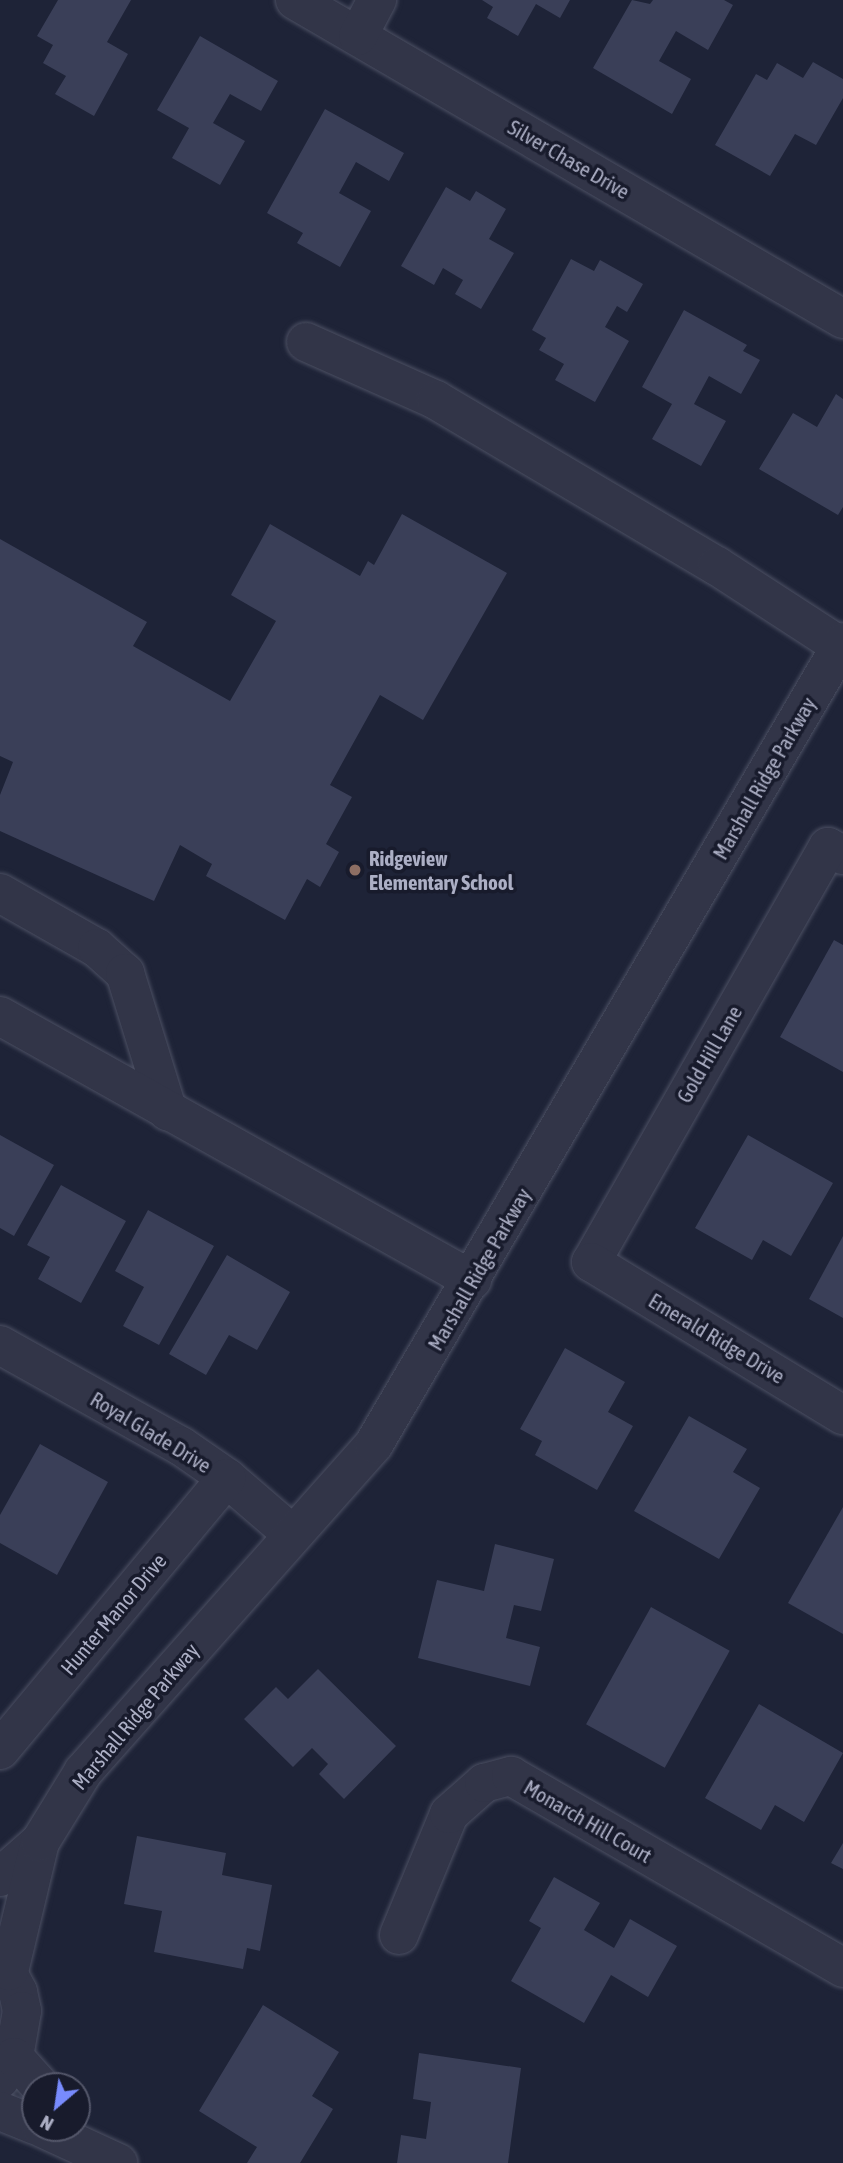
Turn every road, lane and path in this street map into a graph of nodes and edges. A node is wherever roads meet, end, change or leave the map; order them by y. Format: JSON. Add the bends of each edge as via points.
{"nodes":[{"id":1,"x":295,"y":0,"type":"edge"},
{"id":2,"x":377,"y":0,"type":"edge"},
{"id":3,"x":358,"y":36,"type":"junction"},
{"id":4,"x":843,"y":319,"type":"edge"},
{"id":5,"x":306,"y":342,"type":"dead end"},
{"id":6,"x":842,"y":644,"type":"edge"},
{"id":7,"x":835,"y":851,"type":"edge"},
{"id":8,"x":0,"y":893,"type":"edge"},
{"id":9,"x":0,"y":1016,"type":"edge"},
{"id":10,"x":168,"y":1112,"type":"junction"},
{"id":11,"x":591,"y":1262,"type":"joint"},
{"id":12,"x":472,"y":1280,"type":"junction"},
{"id":13,"x":0,"y":1345,"type":"edge"},
{"id":14,"x":843,"y":1415,"type":"edge"},
{"id":15,"x":227,"y":1478,"type":"junction"},
{"id":16,"x":292,"y":1534,"type":"junction"},
{"id":17,"x":0,"y":1750,"type":"edge"},
{"id":18,"x":40,"y":1842,"type":"junction"},
{"id":19,"x":0,"y":1877,"type":"edge"},
{"id":20,"x":399,"y":1935,"type":"dead end"},
{"id":21,"x":4,"y":1965,"type":"edge"},
{"id":22,"x":843,"y":1968,"type":"edge"},
{"id":23,"x":7,"y":2068,"type":"edge"},
{"id":24,"x":0,"y":2111,"type":"edge"},
{"id":25,"x":21,"y":2119,"type":"edge"}],
"edges":[{"from":1,"to":3,"type":"street","name":"Silver Chase Drive"},
{"from":2,"to":3,"type":"street"},
{"from":3,"to":4,"type":"street","name":"Silver Chase Drive"},
{"from":5,"to":6,"type":"street","via":[[436,400]]},
{"from":6,"to":12,"type":"street","name":"Marshall Ridge Parkway"},
{"from":7,"to":11,"type":"street","name":"Gold Hill Lane"},
{"from":8,"to":10,"type":"street","via":[[97,948],[125,973]]},
{"from":9,"to":10,"type":"street"},
{"from":10,"to":12,"type":"street"},
{"from":11,"to":14,"type":"street","name":"Emerald Ridge Drive"},
{"from":12,"to":16,"type":"street","name":"Marshall Ridge Parkway","via":[[374,1444]]},
{"from":13,"to":15,"type":"street","name":"Royal Glade Drive","via":[[181,1446]]},
{"from":15,"to":16,"type":"street","name":"Royal Glade Drive"},
{"from":15,"to":17,"type":"street","name":"Hunter Manor Drive"},
{"from":16,"to":18,"type":"street","name":"Marshall Ridge Parkway","via":[[83,1772]]},
{"from":18,"to":19,"type":"street","name":"Marshall Ridge Parkway"},
{"from":18,"to":21,"type":"street","name":"Marshall Ridge Parkway"},
{"from":20,"to":22,"type":"street","name":"Monarch Hill Court","via":[[449,1814],[484,1783],[511,1776]]},
{"from":21,"to":23,"type":"street","via":[[22,2011]]},
{"from":24,"to":25,"type":"street"}]}
